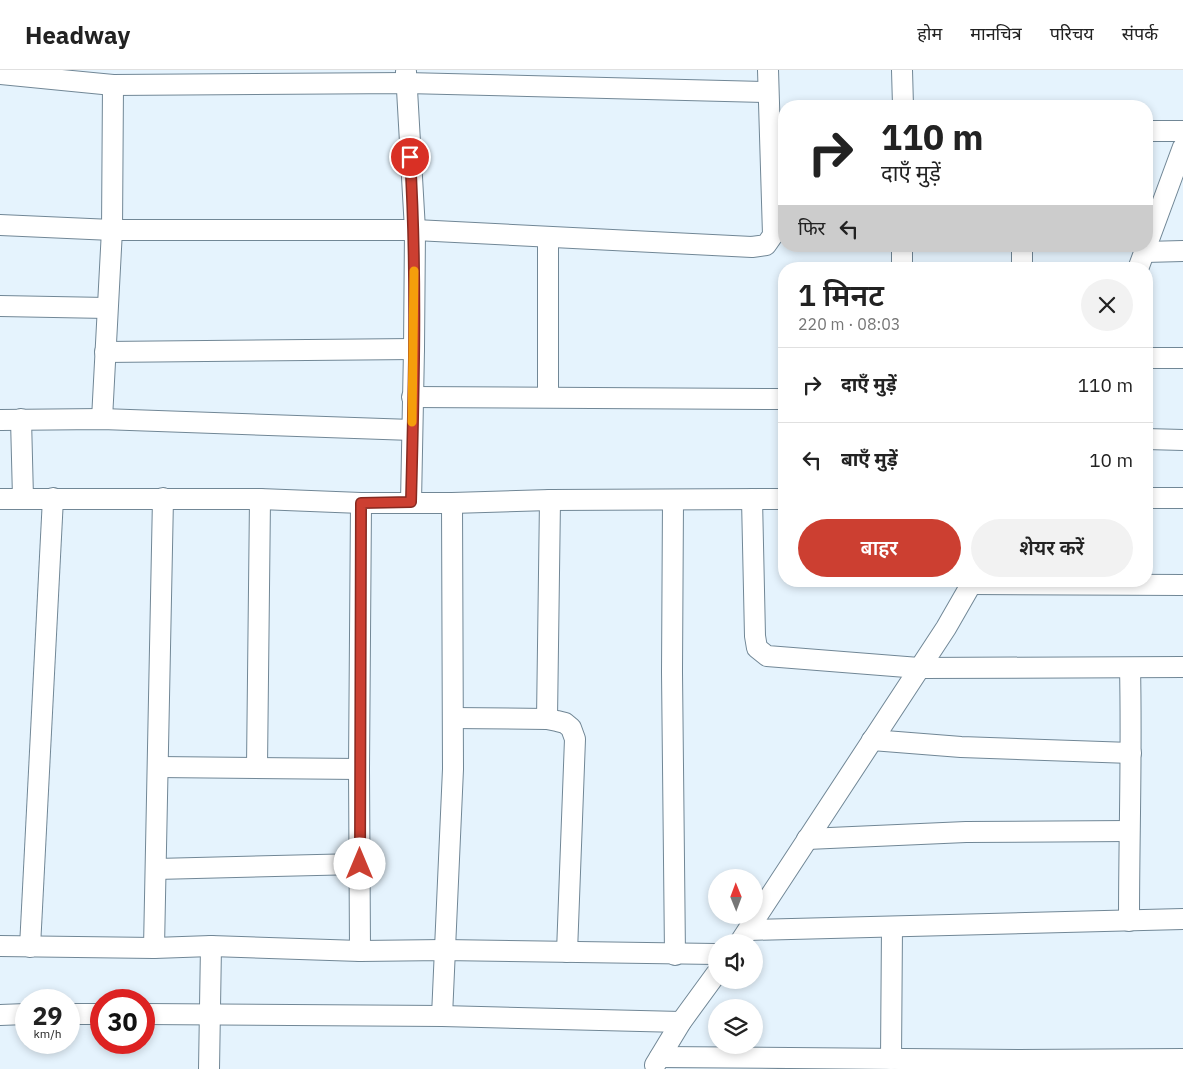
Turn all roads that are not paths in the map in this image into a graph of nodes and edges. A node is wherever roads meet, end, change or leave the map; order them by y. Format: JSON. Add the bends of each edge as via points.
{"nodes":[{"id":1,"x":768,"y":70,"type":"edge"},
{"id":2,"x":902,"y":70,"type":"edge"},
{"id":3,"x":0,"y":74,"type":"edge"},
{"id":4,"x":262,"y":76,"type":"edge"},
{"id":5,"x":406,"y":77,"type":"edge"},
{"id":6,"x":114,"y":85,"type":"junction"},
{"id":7,"x":768,"y":92,"type":"junction"},
{"id":8,"x":903,"y":100,"type":"edge"},
{"id":9,"x":1153,"y":131,"type":"edge"},
{"id":10,"x":1183,"y":131,"type":"edge"},
{"id":11,"x":1183,"y":147,"type":"edge"},
{"id":12,"x":0,"y":225,"type":"edge"},
{"id":13,"x":112,"y":230,"type":"junction"},
{"id":14,"x":415,"y":230,"type":"junction"},
{"id":15,"x":1153,"y":230,"type":"edge"},
{"id":16,"x":548,"y":237,"type":"junction"},
{"id":17,"x":1183,"y":251,"type":"edge"},
{"id":18,"x":1142,"y":260,"type":"edge"},
{"id":19,"x":0,"y":306,"type":"edge"},
{"id":20,"x":107,"y":308,"type":"junction"},
{"id":21,"x":414,"y":349,"type":"junction"},
{"id":22,"x":105,"y":352,"type":"junction"},
{"id":23,"x":1153,"y":358,"type":"edge"},
{"id":24,"x":1183,"y":358,"type":"edge"},
{"id":25,"x":412,"y":397,"type":"junction"},
{"id":26,"x":548,"y":397,"type":"junction"},
{"id":27,"x":778,"y":399,"type":"edge"},
{"id":28,"x":21,"y":419,"type":"junction"},
{"id":29,"x":102,"y":419,"type":"junction"},
{"id":30,"x":0,"y":420,"type":"edge"},
{"id":31,"x":412,"y":430,"type":"junction"},
{"id":32,"x":1153,"y":440,"type":"edge"},
{"id":33,"x":1183,"y":440,"type":"edge"},
{"id":34,"x":23,"y":498,"type":"junction"},
{"id":35,"x":53,"y":498,"type":"junction"},
{"id":36,"x":162,"y":498,"type":"junction"},
{"id":37,"x":1153,"y":498,"type":"edge"},
{"id":38,"x":1183,"y":498,"type":"edge"},
{"id":39,"x":0,"y":499,"type":"edge"},
{"id":40,"x":260,"y":499,"type":"junction"},
{"id":41,"x":752,"y":499,"type":"junction"},
{"id":42,"x":550,"y":500,"type":"junction"},
{"id":43,"x":673,"y":500,"type":"junction"},
{"id":44,"x":778,"y":500,"type":"edge"},
{"id":45,"x":411,"y":502,"type":"junction"},
{"id":46,"x":361,"y":503,"type":"junction"},
{"id":47,"x":452,"y":503,"type":"junction"},
{"id":48,"x":1153,"y":585,"type":"edge"},
{"id":49,"x":1183,"y":585,"type":"edge"},
{"id":50,"x":969,"y":587,"type":"edge"},
{"id":51,"x":920,"y":668,"type":"junction"},
{"id":52,"x":1130,"y":668,"type":"junction"},
{"id":53,"x":1183,"y":668,"type":"edge"},
{"id":54,"x":453,"y":718,"type":"junction"},
{"id":55,"x":548,"y":719,"type":"junction"},
{"id":56,"x":872,"y":740,"type":"junction"},
{"id":57,"x":1131,"y":753,"type":"junction"},
{"id":58,"x":257,"y":767,"type":"junction"},
{"id":59,"x":158,"y":768,"type":"junction"},
{"id":60,"x":359,"y":769,"type":"junction"},
{"id":61,"x":1129,"y":831,"type":"junction"},
{"id":62,"x":807,"y":839,"type":"junction"},
{"id":63,"x":360,"y":864,"type":"junction"},
{"id":64,"x":156,"y":869,"type":"junction"},
{"id":65,"x":1183,"y":918,"type":"edge"},
{"id":66,"x":1129,"y":921,"type":"junction"},
{"id":67,"x":892,"y":927,"type":"junction"},
{"id":68,"x":745,"y":934,"type":"edge"},
{"id":69,"x":763,"y":935,"type":"edge"},
{"id":70,"x":0,"y":946,"type":"edge"},
{"id":71,"x":211,"y":946,"type":"junction"},
{"id":72,"x":30,"y":947,"type":"junction"},
{"id":73,"x":154,"y":948,"type":"junction"},
{"id":74,"x":444,"y":950,"type":"junction"},
{"id":75,"x":360,"y":951,"type":"junction"},
{"id":76,"x":567,"y":952,"type":"junction"},
{"id":77,"x":708,"y":954,"type":"edge"},
{"id":78,"x":675,"y":955,"type":"junction"},
{"id":79,"x":708,"y":985,"type":"edge"},
{"id":80,"x":0,"y":1014,"type":"edge"},
{"id":81,"x":15,"y":1014,"type":"edge"},
{"id":82,"x":155,"y":1014,"type":"edge"},
{"id":83,"x":209,"y":1014,"type":"junction"},
{"id":84,"x":442,"y":1016,"type":"junction"},
{"id":85,"x":681,"y":1022,"type":"junction"},
{"id":86,"x":1183,"y":1059,"type":"edge"},
{"id":87,"x":656,"y":1063,"type":"edge"},
{"id":88,"x":896,"y":1063,"type":"edge"},
{"id":89,"x":1018,"y":1064,"type":"edge"},
{"id":90,"x":209,"y":1069,"type":"edge"}],
"edges":[{"from":1,"to":7,"type":"street"},
{"from":2,"to":8,"type":"street"},
{"from":3,"to":6,"type":"street"},
{"from":4,"to":5,"type":"street"},
{"from":4,"to":6,"type":"street"},
{"from":5,"to":7,"type":"street"},
{"from":5,"to":14,"type":"street"},
{"from":6,"to":13,"type":"street"},
{"from":7,"to":16,"type":"street","via":[[773,234],[766,245],[752,247]]},
{"from":9,"to":10,"type":"street"},
{"from":11,"to":15,"type":"street"},
{"from":12,"to":13,"type":"street"},
{"from":13,"to":14,"type":"street"},
{"from":13,"to":20,"type":"street"},
{"from":14,"to":16,"type":"street"},
{"from":14,"to":21,"type":"street"},
{"from":16,"to":26,"type":"street"},
{"from":17,"to":18,"type":"street"},
{"from":19,"to":20,"type":"street"},
{"from":20,"to":22,"type":"street"},
{"from":21,"to":22,"type":"street"},
{"from":21,"to":25,"type":"street"},
{"from":22,"to":29,"type":"street"},
{"from":23,"to":24,"type":"street"},
{"from":25,"to":26,"type":"street"},
{"from":25,"to":31,"type":"street"},
{"from":26,"to":27,"type":"street"},
{"from":28,"to":29,"type":"street"},
{"from":28,"to":30,"type":"street"},
{"from":28,"to":34,"type":"street"},
{"from":29,"to":31,"type":"street"},
{"from":31,"to":45,"type":"street"},
{"from":32,"to":33,"type":"street"},
{"from":34,"to":35,"type":"street"},
{"from":34,"to":39,"type":"street"},
{"from":35,"to":36,"type":"street"},
{"from":35,"to":72,"type":"street"},
{"from":36,"to":40,"type":"street"},
{"from":36,"to":59,"type":"street"},
{"from":37,"to":38,"type":"street"},
{"from":40,"to":46,"type":"street"},
{"from":40,"to":58,"type":"street"},
{"from":41,"to":43,"type":"street"},
{"from":41,"to":44,"type":"street"},
{"from":41,"to":51,"type":"street","via":[[754,636],[757,648],[767,656]]},
{"from":42,"to":43,"type":"street"},
{"from":42,"to":47,"type":"street"},
{"from":42,"to":55,"type":"street"},
{"from":43,"to":78,"type":"street"},
{"from":45,"to":46,"type":"street"},
{"from":45,"to":47,"type":"street"},
{"from":46,"to":60,"type":"street"},
{"from":47,"to":54,"type":"street"},
{"from":48,"to":49,"type":"street"},
{"from":50,"to":51,"type":"street"},
{"from":51,"to":52,"type":"street"},
{"from":51,"to":56,"type":"street"},
{"from":52,"to":53,"type":"street"},
{"from":52,"to":57,"type":"street"},
{"from":54,"to":55,"type":"street"},
{"from":54,"to":74,"type":"street"},
{"from":55,"to":76,"type":"street","via":[[566,723],[572,728],[575,739]]},
{"from":56,"to":57,"type":"street","via":[[961,747]]},
{"from":56,"to":62,"type":"street"},
{"from":57,"to":61,"type":"street"},
{"from":58,"to":59,"type":"street"},
{"from":58,"to":60,"type":"street"},
{"from":59,"to":64,"type":"street"},
{"from":60,"to":63,"type":"street"},
{"from":61,"to":62,"type":"street","via":[[966,832]]},
{"from":61,"to":66,"type":"street"},
{"from":62,"to":68,"type":"street"},
{"from":63,"to":64,"type":"street"},
{"from":63,"to":75,"type":"street"},
{"from":64,"to":73,"type":"street"},
{"from":65,"to":66,"type":"street"},
{"from":66,"to":67,"type":"street"},
{"from":67,"to":69,"type":"street"},
{"from":67,"to":88,"type":"street"},
{"from":70,"to":72,"type":"street"},
{"from":71,"to":73,"type":"street"},
{"from":71,"to":75,"type":"street"},
{"from":71,"to":83,"type":"street"},
{"from":72,"to":73,"type":"street"},
{"from":74,"to":75,"type":"street"},
{"from":74,"to":76,"type":"street"},
{"from":74,"to":84,"type":"street"},
{"from":76,"to":78,"type":"street"},
{"from":77,"to":78,"type":"street"},
{"from":79,"to":85,"type":"street"},
{"from":80,"to":81,"type":"street"},
{"from":82,"to":83,"type":"street"},
{"from":83,"to":84,"type":"street"},
{"from":83,"to":90,"type":"street"},
{"from":84,"to":85,"type":"street"},
{"from":85,"to":87,"type":"street"},
{"from":86,"to":89,"type":"street"},
{"from":87,"to":88,"type":"street"},
{"from":88,"to":89,"type":"street"}]}
